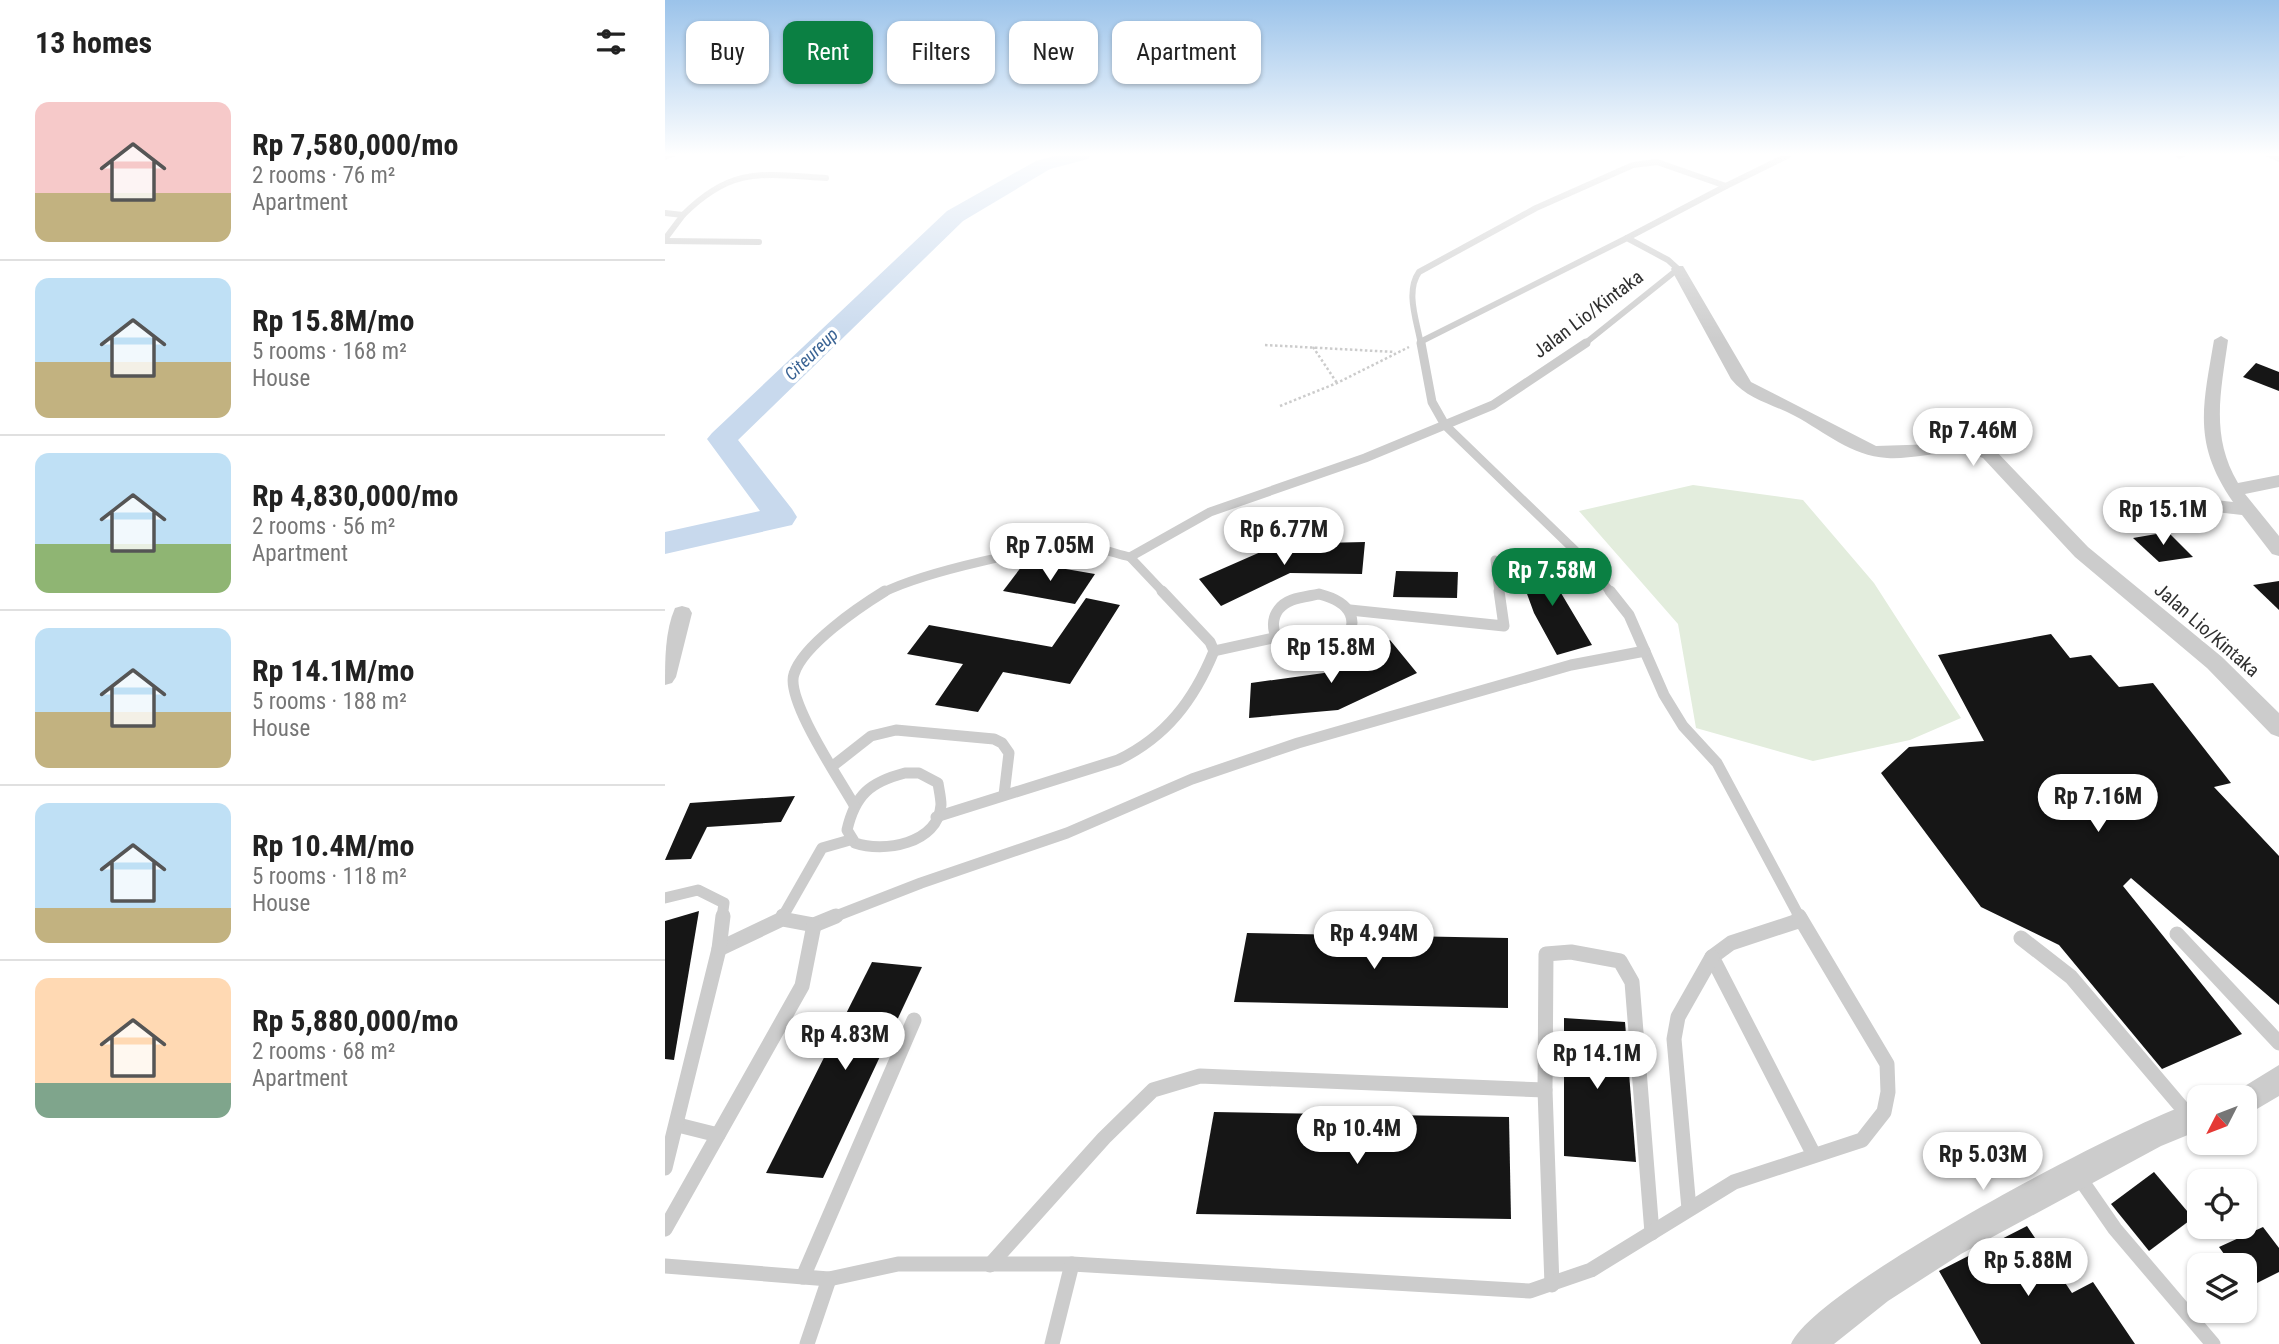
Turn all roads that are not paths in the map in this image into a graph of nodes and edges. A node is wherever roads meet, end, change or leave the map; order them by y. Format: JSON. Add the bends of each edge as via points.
{"nodes":[{"id":1,"x":681,"y":218,"type":"edge"},
{"id":2,"x":1517,"y":218,"type":"edge"},
{"id":3,"x":1666,"y":218,"type":"edge"},
{"id":4,"x":1627,"y":238,"type":"junction"},
{"id":5,"x":665,"y":240,"type":"edge"},
{"id":6,"x":759,"y":242,"type":"dead end"},
{"id":7,"x":1678,"y":269,"type":"junction"},
{"id":8,"x":2221,"y":340,"type":"dead end"},
{"id":9,"x":1420,"y":342,"type":"junction"},
{"id":10,"x":1445,"y":425,"type":"junction"},
{"id":11,"x":2279,"y":481,"type":"edge"},
{"id":12,"x":2235,"y":490,"type":"junction"},
{"id":13,"x":2198,"y":504,"type":"dead end"},
{"id":14,"x":2249,"y":510,"type":"junction"},
{"id":15,"x":2279,"y":549,"type":"edge"},
{"id":16,"x":1130,"y":557,"type":"junction"},
{"id":17,"x":1495,"y":560,"type":"dead end"},
{"id":18,"x":1350,"y":610,"type":"junction"},
{"id":19,"x":682,"y":613,"type":"dead end"},
{"id":20,"x":1273,"y":638,"type":"junction"},
{"id":21,"x":1214,"y":651,"type":"junction"},
{"id":22,"x":1645,"y":652,"type":"junction"},
{"id":23,"x":665,"y":677,"type":"edge"},
{"id":24,"x":2279,"y":728,"type":"edge"},
{"id":25,"x":834,"y":765,"type":"junction"},
{"id":26,"x":1004,"y":795,"type":"junction"},
{"id":27,"x":854,"y":805,"type":"junction"},
{"id":28,"x":936,"y":817,"type":"junction"},
{"id":29,"x":850,"y":840,"type":"junction"},
{"id":30,"x":665,"y":898,"type":"edge"},
{"id":31,"x":782,"y":919,"type":"junction"},
{"id":32,"x":1801,"y":920,"type":"junction"},
{"id":33,"x":814,"y":925,"type":"junction"},
{"id":34,"x":2177,"y":934,"type":"dead end"},
{"id":35,"x":2021,"y":938,"type":"dead end"},
{"id":36,"x":719,"y":949,"type":"junction"},
{"id":37,"x":1712,"y":957,"type":"junction"},
{"id":38,"x":914,"y":1020,"type":"dead end"},
{"id":39,"x":2279,"y":1043,"type":"edge"},
{"id":40,"x":2277,"y":1084,"type":"edge"},
{"id":41,"x":1545,"y":1090,"type":"junction"},
{"id":42,"x":2257,"y":1095,"type":"edge"},
{"id":43,"x":2187,"y":1107,"type":"edge"},
{"id":44,"x":2187,"y":1120,"type":"edge"},
{"id":45,"x":678,"y":1125,"type":"junction"},
{"id":46,"x":718,"y":1135,"type":"junction"},
{"id":47,"x":1814,"y":1155,"type":"junction"},
{"id":48,"x":665,"y":1168,"type":"edge"},
{"id":49,"x":2077,"y":1174,"type":"junction"},
{"id":50,"x":1689,"y":1209,"type":"junction"},
{"id":51,"x":665,"y":1228,"type":"edge"},
{"id":52,"x":1652,"y":1233,"type":"junction"},
{"id":53,"x":1073,"y":1264,"type":"junction"},
{"id":54,"x":990,"y":1265,"type":"junction"},
{"id":55,"x":665,"y":1266,"type":"edge"},
{"id":56,"x":803,"y":1277,"type":"junction"},
{"id":57,"x":829,"y":1279,"type":"junction"},
{"id":58,"x":1552,"y":1285,"type":"junction"},
{"id":59,"x":807,"y":1344,"type":"edge"},
{"id":60,"x":1052,"y":1344,"type":"edge"},
{"id":61,"x":1808,"y":1344,"type":"edge"},
{"id":62,"x":2213,"y":1344,"type":"edge"}],
"edges":[{"from":1,"to":5,"type":"lane"},
{"from":2,"to":9,"type":"lane","via":[[1419,272],[1412,282]]},
{"from":3,"to":4,"type":"lane"},
{"from":4,"to":7,"type":"lane"},
{"from":4,"to":9,"type":"lane"},
{"from":5,"to":6,"type":"lane"},
{"from":7,"to":10,"type":"lane","name":"Jalan Lio/Kintaka","via":[[1536,380]]},
{"from":7,"to":24,"type":"street","name":"Jalan Lio/Kintaka","via":[[1739,379],[1749,389],[1865,450],[1910,453],[1977,448],[1989,454],[2075,546],[2167,620],[2242,687]]},
{"from":8,"to":12,"type":"street","via":[[2210,426],[2218,460]]},
{"from":9,"to":10,"type":"lane","via":[[1431,402]]},
{"from":10,"to":16,"type":"lane","name":"Jalan Lio/Kintaka","via":[[1210,512]]},
{"from":10,"to":22,"type":"lane","via":[[1587,562],[1629,615]]},
{"from":11,"to":12,"type":"street"},
{"from":12,"to":14,"type":"street"},
{"from":13,"to":14,"type":"street"},
{"from":14,"to":15,"type":"street"},
{"from":16,"to":21,"type":"lane"},
{"from":16,"to":25,"type":"lane","via":[[1088,547],[1038,549],[917,580],[867,602],[829,632],[797,667],[792,684],[795,698]]},
{"from":17,"to":18,"type":"lane","via":[[1504,626]]},
{"from":18,"to":20,"type":"lane","via":[[1332,596],[1292,599],[1273,616]]},
{"from":18,"to":20,"type":"lane","via":[[1352,629],[1338,647],[1326,652],[1288,652]]},
{"from":19,"to":23,"type":"street"},
{"from":20,"to":21,"type":"lane"},
{"from":21,"to":26,"type":"lane","via":[[1205,676],[1171,726],[1140,751]]},
{"from":22,"to":32,"type":"lane","via":[[1683,726],[1717,763]]},
{"from":22,"to":33,"type":"lane","via":[[1571,664],[1298,743],[1192,779],[1066,833]]},
{"from":25,"to":26,"type":"lane","via":[[871,736],[896,730],[993,739],[1009,753]]},
{"from":25,"to":27,"type":"lane"},
{"from":26,"to":28,"type":"lane"},
{"from":27,"to":28,"type":"lane","via":[[883,780],[919,773],[938,783],[941,804]]},
{"from":27,"to":29,"type":"lane","via":[[847,829]]},
{"from":28,"to":29,"type":"lane","via":[[915,839],[885,851],[870,851]]},
{"from":29,"to":31,"type":"lane","via":[[822,848]]},
{"from":30,"to":36,"type":"lane","via":[[698,890],[725,904]]},
{"from":31,"to":33,"type":"lane"},
{"from":31,"to":36,"type":"lane"},
{"from":32,"to":37,"type":"lane","via":[[1731,943]]},
{"from":32,"to":47,"type":"lane","via":[[1887,1064],[1884,1112],[1874,1127],[1862,1140]]},
{"from":33,"to":46,"type":"lane","via":[[802,986]]},
{"from":34,"to":39,"type":"lane"},
{"from":35,"to":43,"type":"lane","via":[[2071,977]]},
{"from":36,"to":45,"type":"lane"},
{"from":37,"to":47,"type":"lane"},
{"from":37,"to":50,"type":"lane","via":[[1678,1017],[1674,1040]]},
{"from":38,"to":56,"type":"lane"},
{"from":40,"to":42,"type":"street"},
{"from":41,"to":52,"type":"lane","via":[[1546,954],[1565,952],[1620,961],[1632,982]]},
{"from":41,"to":54,"type":"lane","via":[[1200,1076],[1153,1090]]},
{"from":41,"to":58,"type":"lane"},
{"from":44,"to":49,"type":"street"},
{"from":45,"to":46,"type":"lane"},
{"from":45,"to":48,"type":"lane"},
{"from":46,"to":51,"type":"lane"},
{"from":47,"to":50,"type":"lane","via":[[1734,1182]]},
{"from":49,"to":61,"type":"street","via":[[1928,1254],[1857,1301]]},
{"from":49,"to":62,"type":"lane","via":[[2115,1229]]},
{"from":50,"to":52,"type":"lane"},
{"from":52,"to":58,"type":"lane","via":[[1591,1270]]},
{"from":53,"to":54,"type":"lane"},
{"from":53,"to":58,"type":"lane","via":[[1518,1290]]},
{"from":53,"to":60,"type":"lane"},
{"from":54,"to":57,"type":"lane","via":[[898,1264]]},
{"from":55,"to":56,"type":"lane"},
{"from":56,"to":57,"type":"lane"},
{"from":57,"to":59,"type":"lane"}]}
